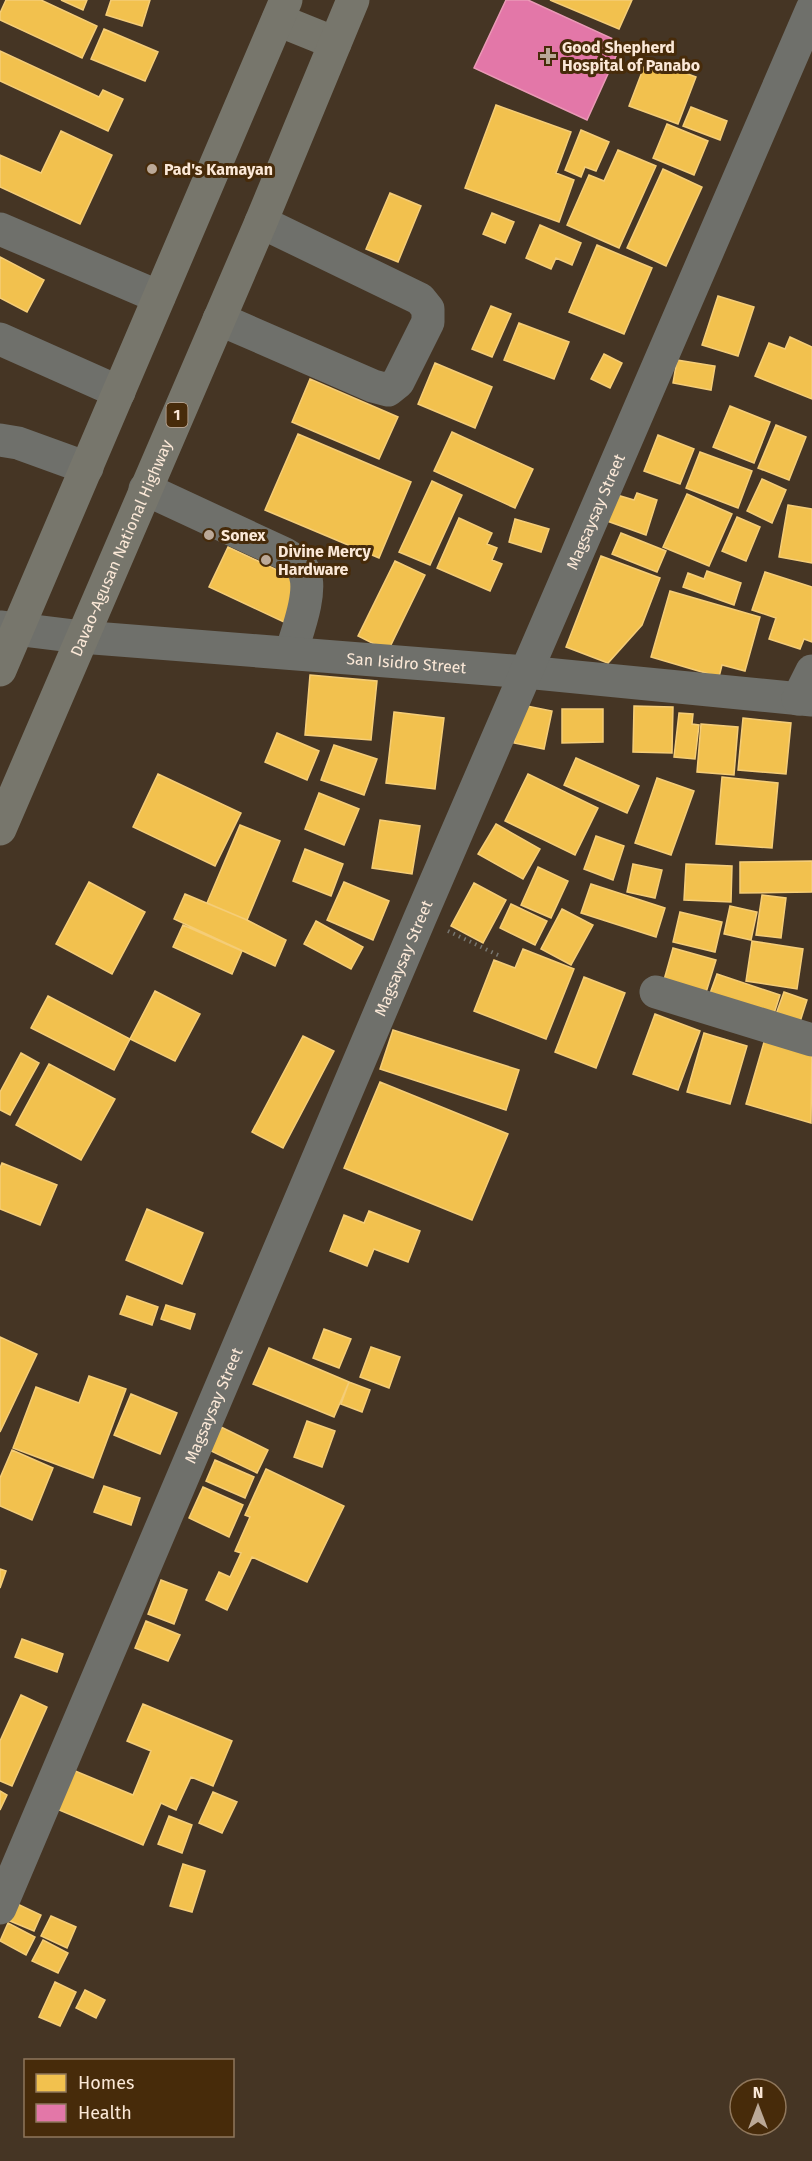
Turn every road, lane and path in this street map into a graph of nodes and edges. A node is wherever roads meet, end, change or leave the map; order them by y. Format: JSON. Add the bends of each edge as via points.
{"nodes":[{"id":1,"x":353,"y":0,"type":"edge"},
{"id":2,"x":812,"y":9,"type":"edge"},
{"id":3,"x":282,"y":10,"type":"edge"},
{"id":4,"x":335,"y":43,"type":"junction"},
{"id":5,"x":261,"y":222,"type":"junction"},
{"id":6,"x":0,"y":230,"type":"edge"},
{"id":7,"x":159,"y":297,"type":"junction"},
{"id":8,"x":219,"y":320,"type":"junction"},
{"id":9,"x":0,"y":339,"type":"edge"},
{"id":10,"x":119,"y":392,"type":"junction"},
{"id":11,"x":0,"y":440,"type":"edge"},
{"id":12,"x":87,"y":468,"type":"junction"},
{"id":13,"x":145,"y":489,"type":"junction"},
{"id":14,"x":9,"y":628,"type":"edge"},
{"id":15,"x":81,"y":637,"type":"junction"},
{"id":16,"x":291,"y":653,"type":"junction"},
{"id":17,"x":0,"y":670,"type":"edge"},
{"id":18,"x":525,"y":672,"type":"junction"},
{"id":19,"x":807,"y":690,"type":"edge"},
{"id":20,"x":0,"y":830,"type":"edge"},
{"id":21,"x":420,"y":918,"type":"junction"},
{"id":22,"x":502,"y":957,"type":"dead end"},
{"id":23,"x":656,"y":992,"type":"dead end"},
{"id":24,"x":812,"y":1040,"type":"edge"},
{"id":25,"x":0,"y":1908,"type":"edge"}],
"edges":[{"from":1,"to":4,"type":"highway","name":"Davao-Agusan National Highway","number":"1"},
{"from":2,"to":18,"type":"street","name":"Magsaysay Street"},
{"from":3,"to":4,"type":"highway"},
{"from":3,"to":7,"type":"highway"},
{"from":4,"to":5,"type":"highway","name":"Davao-Agusan National Highway","number":"1"},
{"from":5,"to":8,"type":"highway","name":"Davao-Agusan National Highway","number":"1"},
{"from":5,"to":8,"type":"street","via":[[420,299],[428,309],[428,322],[398,382],[388,390]]},
{"from":6,"to":7,"type":"street"},
{"from":7,"to":10,"type":"highway"},
{"from":8,"to":13,"type":"highway","name":"Davao-Agusan National Highway","number":"1"},
{"from":9,"to":10,"type":"street"},
{"from":10,"to":12,"type":"highway"},
{"from":11,"to":12,"type":"street"},
{"from":12,"to":14,"type":"highway"},
{"from":13,"to":15,"type":"highway","name":"Davao-Agusan National Highway","number":"1"},
{"from":13,"to":16,"type":"street","via":[[298,563],[305,573],[307,592]]},
{"from":14,"to":15,"type":"street","name":"San Isidro Street"},
{"from":14,"to":17,"type":"highway"},
{"from":15,"to":16,"type":"street","name":"San Isidro Street"},
{"from":15,"to":20,"type":"highway","name":"Davao-Agusan National Highway","number":"1"},
{"from":16,"to":18,"type":"street","name":"San Isidro Street"},
{"from":18,"to":19,"type":"street","name":"San Isidro Street"},
{"from":18,"to":21,"type":"street","name":"Magsaysay Street"},
{"from":21,"to":22,"type":"path"},
{"from":21,"to":25,"type":"street","name":"Magsaysay Street"},
{"from":23,"to":24,"type":"street"}]}
